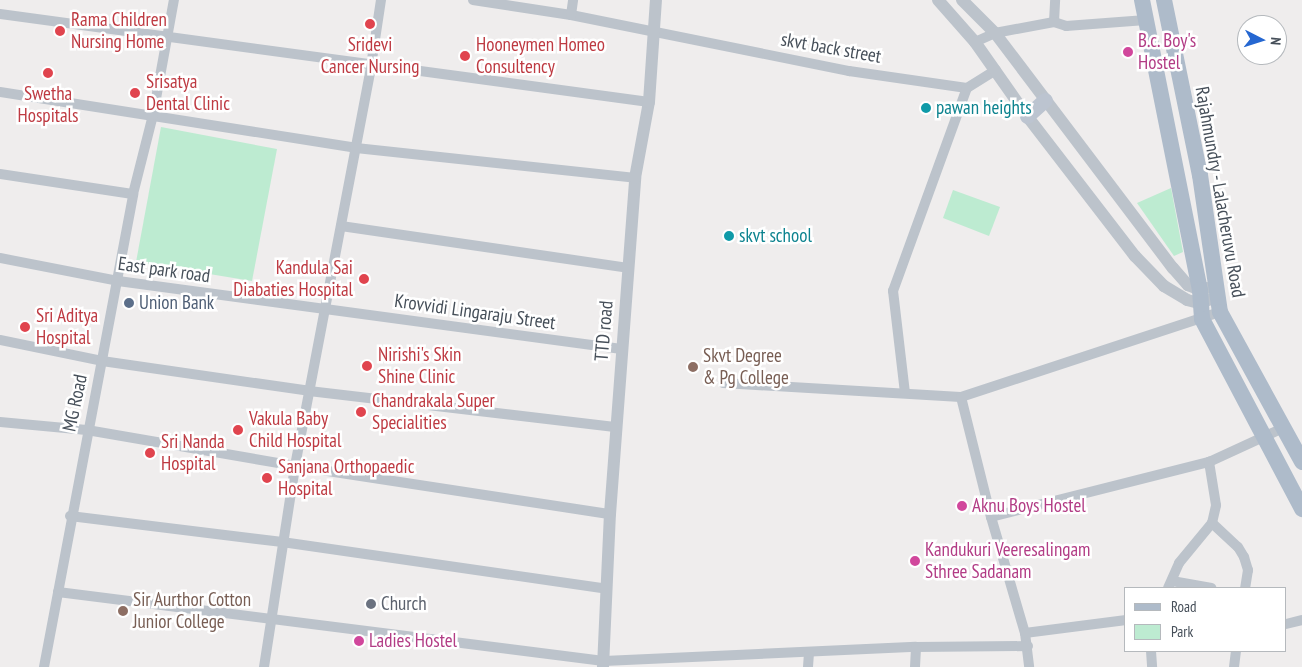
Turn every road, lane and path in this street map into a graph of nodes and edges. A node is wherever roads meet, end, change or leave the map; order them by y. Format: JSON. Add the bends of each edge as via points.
{"nodes":[{"id":1,"x":174,"y":0,"type":"edge"},
{"id":2,"x":380,"y":0,"type":"edge"},
{"id":3,"x":473,"y":0,"type":"edge"},
{"id":4,"x":573,"y":0,"type":"edge"},
{"id":5,"x":656,"y":0,"type":"edge"},
{"id":6,"x":938,"y":0,"type":"edge"},
{"id":7,"x":962,"y":0,"type":"edge"},
{"id":8,"x":1055,"y":0,"type":"edge"},
{"id":9,"x":1142,"y":0,"type":"edge"},
{"id":10,"x":1164,"y":0,"type":"edge"},
{"id":11,"x":0,"y":14,"type":"edge"},
{"id":12,"x":570,"y":15,"type":"junction"},
{"id":13,"x":1146,"y":20,"type":"junction"},
{"id":14,"x":1054,"y":22,"type":"junction"},
{"id":15,"x":655,"y":31,"type":"junction"},
{"id":16,"x":995,"y":33,"type":"junction"},
{"id":17,"x":166,"y":36,"type":"junction"},
{"id":18,"x":975,"y":42,"type":"junction"},
{"id":19,"x":371,"y":66,"type":"junction"},
{"id":20,"x":996,"y":70,"type":"junction"},
{"id":21,"x":1182,"y":87,"type":"junction"},
{"id":22,"x":968,"y":88,"type":"junction"},
{"id":23,"x":0,"y":92,"type":"edge"},
{"id":24,"x":1159,"y":93,"type":"junction"},
{"id":25,"x":1045,"y":100,"type":"junction"},
{"id":26,"x":649,"y":102,"type":"junction"},
{"id":27,"x":153,"y":115,"type":"junction"},
{"id":28,"x":1026,"y":116,"type":"junction"},
{"id":29,"x":356,"y":148,"type":"junction"},
{"id":30,"x":0,"y":174,"type":"edge"},
{"id":31,"x":1200,"y":175,"type":"junction"},
{"id":32,"x":635,"y":178,"type":"junction"},
{"id":33,"x":1178,"y":182,"type":"junction"},
{"id":34,"x":133,"y":194,"type":"junction"},
{"id":35,"x":341,"y":226,"type":"junction"},
{"id":36,"x":0,"y":258,"type":"edge"},
{"id":37,"x":628,"y":268,"type":"junction"},
{"id":38,"x":118,"y":281,"type":"junction"},
{"id":39,"x":1200,"y":297,"type":"junction"},
{"id":40,"x":1217,"y":298,"type":"junction"},
{"id":41,"x":324,"y":310,"type":"junction"},
{"id":42,"x":1202,"y":319,"type":"junction"},
{"id":43,"x":0,"y":340,"type":"edge"},
{"id":44,"x":621,"y":349,"type":"junction"},
{"id":45,"x":102,"y":361,"type":"junction"},
{"id":46,"x":723,"y":383,"type":"dead end"},
{"id":47,"x":309,"y":390,"type":"junction"},
{"id":48,"x":906,"y":394,"type":"junction"},
{"id":49,"x":961,"y":397,"type":"junction"},
{"id":50,"x":0,"y":422,"type":"edge"},
{"id":51,"x":617,"y":427,"type":"junction"},
{"id":52,"x":1283,"y":428,"type":"junction"},
{"id":53,"x":88,"y":430,"type":"junction"},
{"id":54,"x":1262,"y":437,"type":"junction"},
{"id":55,"x":1209,"y":462,"type":"junction"},
{"id":56,"x":1302,"y":462,"type":"edge"},
{"id":57,"x":295,"y":466,"type":"junction"},
{"id":58,"x":1302,"y":509,"type":"edge"},
{"id":59,"x":610,"y":514,"type":"junction"},
{"id":60,"x":70,"y":516,"type":"junction"},
{"id":61,"x":991,"y":516,"type":"junction"},
{"id":62,"x":1212,"y":523,"type":"junction"},
{"id":63,"x":282,"y":542,"type":"junction"},
{"id":64,"x":1170,"y":585,"type":"edge"},
{"id":65,"x":1197,"y":587,"type":"edge"},
{"id":66,"x":1245,"y":587,"type":"edge"},
{"id":67,"x":607,"y":589,"type":"junction"},
{"id":68,"x":58,"y":592,"type":"junction"},
{"id":69,"x":270,"y":619,"type":"junction"},
{"id":70,"x":1124,"y":620,"type":"edge"},
{"id":71,"x":1302,"y":620,"type":"edge"},
{"id":72,"x":1287,"y":624,"type":"edge"},
{"id":73,"x":1025,"y":633,"type":"junction"},
{"id":74,"x":1028,"y":646,"type":"junction"},
{"id":75,"x":916,"y":647,"type":"junction"},
{"id":76,"x":809,"y":652,"type":"junction"},
{"id":77,"x":1151,"y":652,"type":"edge"},
{"id":78,"x":1236,"y":652,"type":"edge"},
{"id":79,"x":708,"y":656,"type":"junction"},
{"id":80,"x":603,"y":664,"type":"edge"},
{"id":81,"x":44,"y":667,"type":"edge"},
{"id":82,"x":264,"y":667,"type":"edge"},
{"id":83,"x":706,"y":667,"type":"edge"},
{"id":84,"x":808,"y":667,"type":"edge"},
{"id":85,"x":915,"y":667,"type":"edge"},
{"id":86,"x":1029,"y":667,"type":"edge"},
{"id":87,"x":1152,"y":667,"type":"edge"},
{"id":88,"x":1234,"y":667,"type":"edge"}],
"edges":[{"from":1,"to":17,"type":"street","name":"MG Road"},
{"from":2,"to":19,"type":"street"},
{"from":3,"to":12,"type":"street","name":"skvt back street"},
{"from":4,"to":12,"type":"street"},
{"from":5,"to":15,"type":"street","name":"TTD road"},
{"from":6,"to":18,"type":"street"},
{"from":7,"to":16,"type":"street"},
{"from":8,"to":14,"type":"street"},
{"from":9,"to":13,"type":"main road"},
{"from":10,"to":21,"type":"main road","name":"Rajahmundry - Lalacheruvu Road"},
{"from":11,"to":17,"type":"street"},
{"from":12,"to":15,"type":"street","name":"skvt back street"},
{"from":13,"to":14,"type":"street","via":[[1066,26]]},
{"from":13,"to":24,"type":"main road"},
{"from":14,"to":16,"type":"street"},
{"from":15,"to":22,"type":"street","name":"skvt back street","via":[[849,71]]},
{"from":15,"to":26,"type":"street","name":"TTD road"},
{"from":16,"to":18,"type":"street"},
{"from":16,"to":25,"type":"street"},
{"from":17,"to":19,"type":"street"},
{"from":17,"to":27,"type":"street","name":"MG Road"},
{"from":18,"to":20,"type":"street"},
{"from":19,"to":26,"type":"street"},
{"from":19,"to":29,"type":"street"},
{"from":20,"to":22,"type":"street"},
{"from":20,"to":28,"type":"street"},
{"from":21,"to":24,"type":"main road"},
{"from":21,"to":31,"type":"main road","name":"Rajahmundry - Lalacheruvu Road"},
{"from":22,"to":48,"type":"street","via":[[892,291]]},
{"from":23,"to":27,"type":"street"},
{"from":24,"to":33,"type":"main road"},
{"from":25,"to":28,"type":"main road"},
{"from":25,"to":39,"type":"street","via":[[1173,268]]},
{"from":26,"to":32,"type":"street","name":"TTD road"},
{"from":27,"to":29,"type":"street"},
{"from":27,"to":34,"type":"street","name":"MG Road"},
{"from":28,"to":39,"type":"street","via":[[1135,256],[1164,286],[1187,300]]},
{"from":29,"to":32,"type":"street"},
{"from":29,"to":35,"type":"street"},
{"from":30,"to":34,"type":"street"},
{"from":31,"to":33,"type":"main road"},
{"from":31,"to":40,"type":"main road","name":"Rajahmundry - Lalacheruvu Road"},
{"from":32,"to":37,"type":"street","name":"TTD road"},
{"from":33,"to":39,"type":"main road"},
{"from":34,"to":38,"type":"street","name":"MG Road"},
{"from":35,"to":37,"type":"street"},
{"from":35,"to":41,"type":"street"},
{"from":36,"to":38,"type":"street","name":"East park road"},
{"from":37,"to":44,"type":"street","name":"TTD road"},
{"from":38,"to":41,"type":"street","name":"East park road"},
{"from":38,"to":45,"type":"street","name":"MG Road"},
{"from":39,"to":40,"type":"street"},
{"from":39,"to":42,"type":"main road"},
{"from":40,"to":42,"type":"street"},
{"from":40,"to":52,"type":"main road","name":"Rajahmundry - Lalacheruvu Road"},
{"from":41,"to":44,"type":"street","name":"Krovvidi Lingaraju Street"},
{"from":41,"to":47,"type":"street"},
{"from":42,"to":49,"type":"street"},
{"from":42,"to":54,"type":"main road"},
{"from":43,"to":45,"type":"street"},
{"from":44,"to":51,"type":"street","name":"TTD road"},
{"from":45,"to":47,"type":"street"},
{"from":45,"to":53,"type":"street","name":"MG Road"},
{"from":46,"to":48,"type":"street"},
{"from":47,"to":51,"type":"street"},
{"from":47,"to":57,"type":"street"},
{"from":48,"to":49,"type":"street"},
{"from":49,"to":61,"type":"street"},
{"from":50,"to":53,"type":"street"},
{"from":51,"to":59,"type":"street","name":"TTD road"},
{"from":52,"to":54,"type":"street"},
{"from":52,"to":56,"type":"main road","name":"Rajahmundry - Lalacheruvu Road"},
{"from":53,"to":57,"type":"street"},
{"from":53,"to":60,"type":"street","name":"MG Road"},
{"from":54,"to":55,"type":"street"},
{"from":54,"to":58,"type":"main road"},
{"from":55,"to":61,"type":"street"},
{"from":55,"to":62,"type":"street","via":[[1216,505]]},
{"from":57,"to":59,"type":"street"},
{"from":57,"to":63,"type":"street"},
{"from":59,"to":67,"type":"street","name":"TTD road"},
{"from":60,"to":63,"type":"street"},
{"from":60,"to":68,"type":"street","name":"MG Road"},
{"from":61,"to":73,"type":"street"},
{"from":62,"to":64,"type":"street","via":[[1178,563]]},
{"from":62,"to":66,"type":"street","via":[[1244,557],[1248,570]]},
{"from":63,"to":67,"type":"street"},
{"from":63,"to":69,"type":"street"},
{"from":64,"to":65,"type":"street"},
{"from":67,"to":80,"type":"street","name":"TTD road"},
{"from":68,"to":69,"type":"street"},
{"from":68,"to":81,"type":"street","name":"MG Road"},
{"from":69,"to":80,"type":"street"},
{"from":69,"to":82,"type":"street"},
{"from":70,"to":73,"type":"street"},
{"from":71,"to":72,"type":"street"},
{"from":73,"to":74,"type":"street"},
{"from":74,"to":75,"type":"street"},
{"from":74,"to":86,"type":"street"},
{"from":75,"to":76,"type":"street"},
{"from":75,"to":85,"type":"street"},
{"from":76,"to":79,"type":"street"},
{"from":76,"to":84,"type":"street"},
{"from":77,"to":87,"type":"street"},
{"from":78,"to":88,"type":"street"},
{"from":79,"to":80,"type":"street"},
{"from":79,"to":83,"type":"street"}]}
